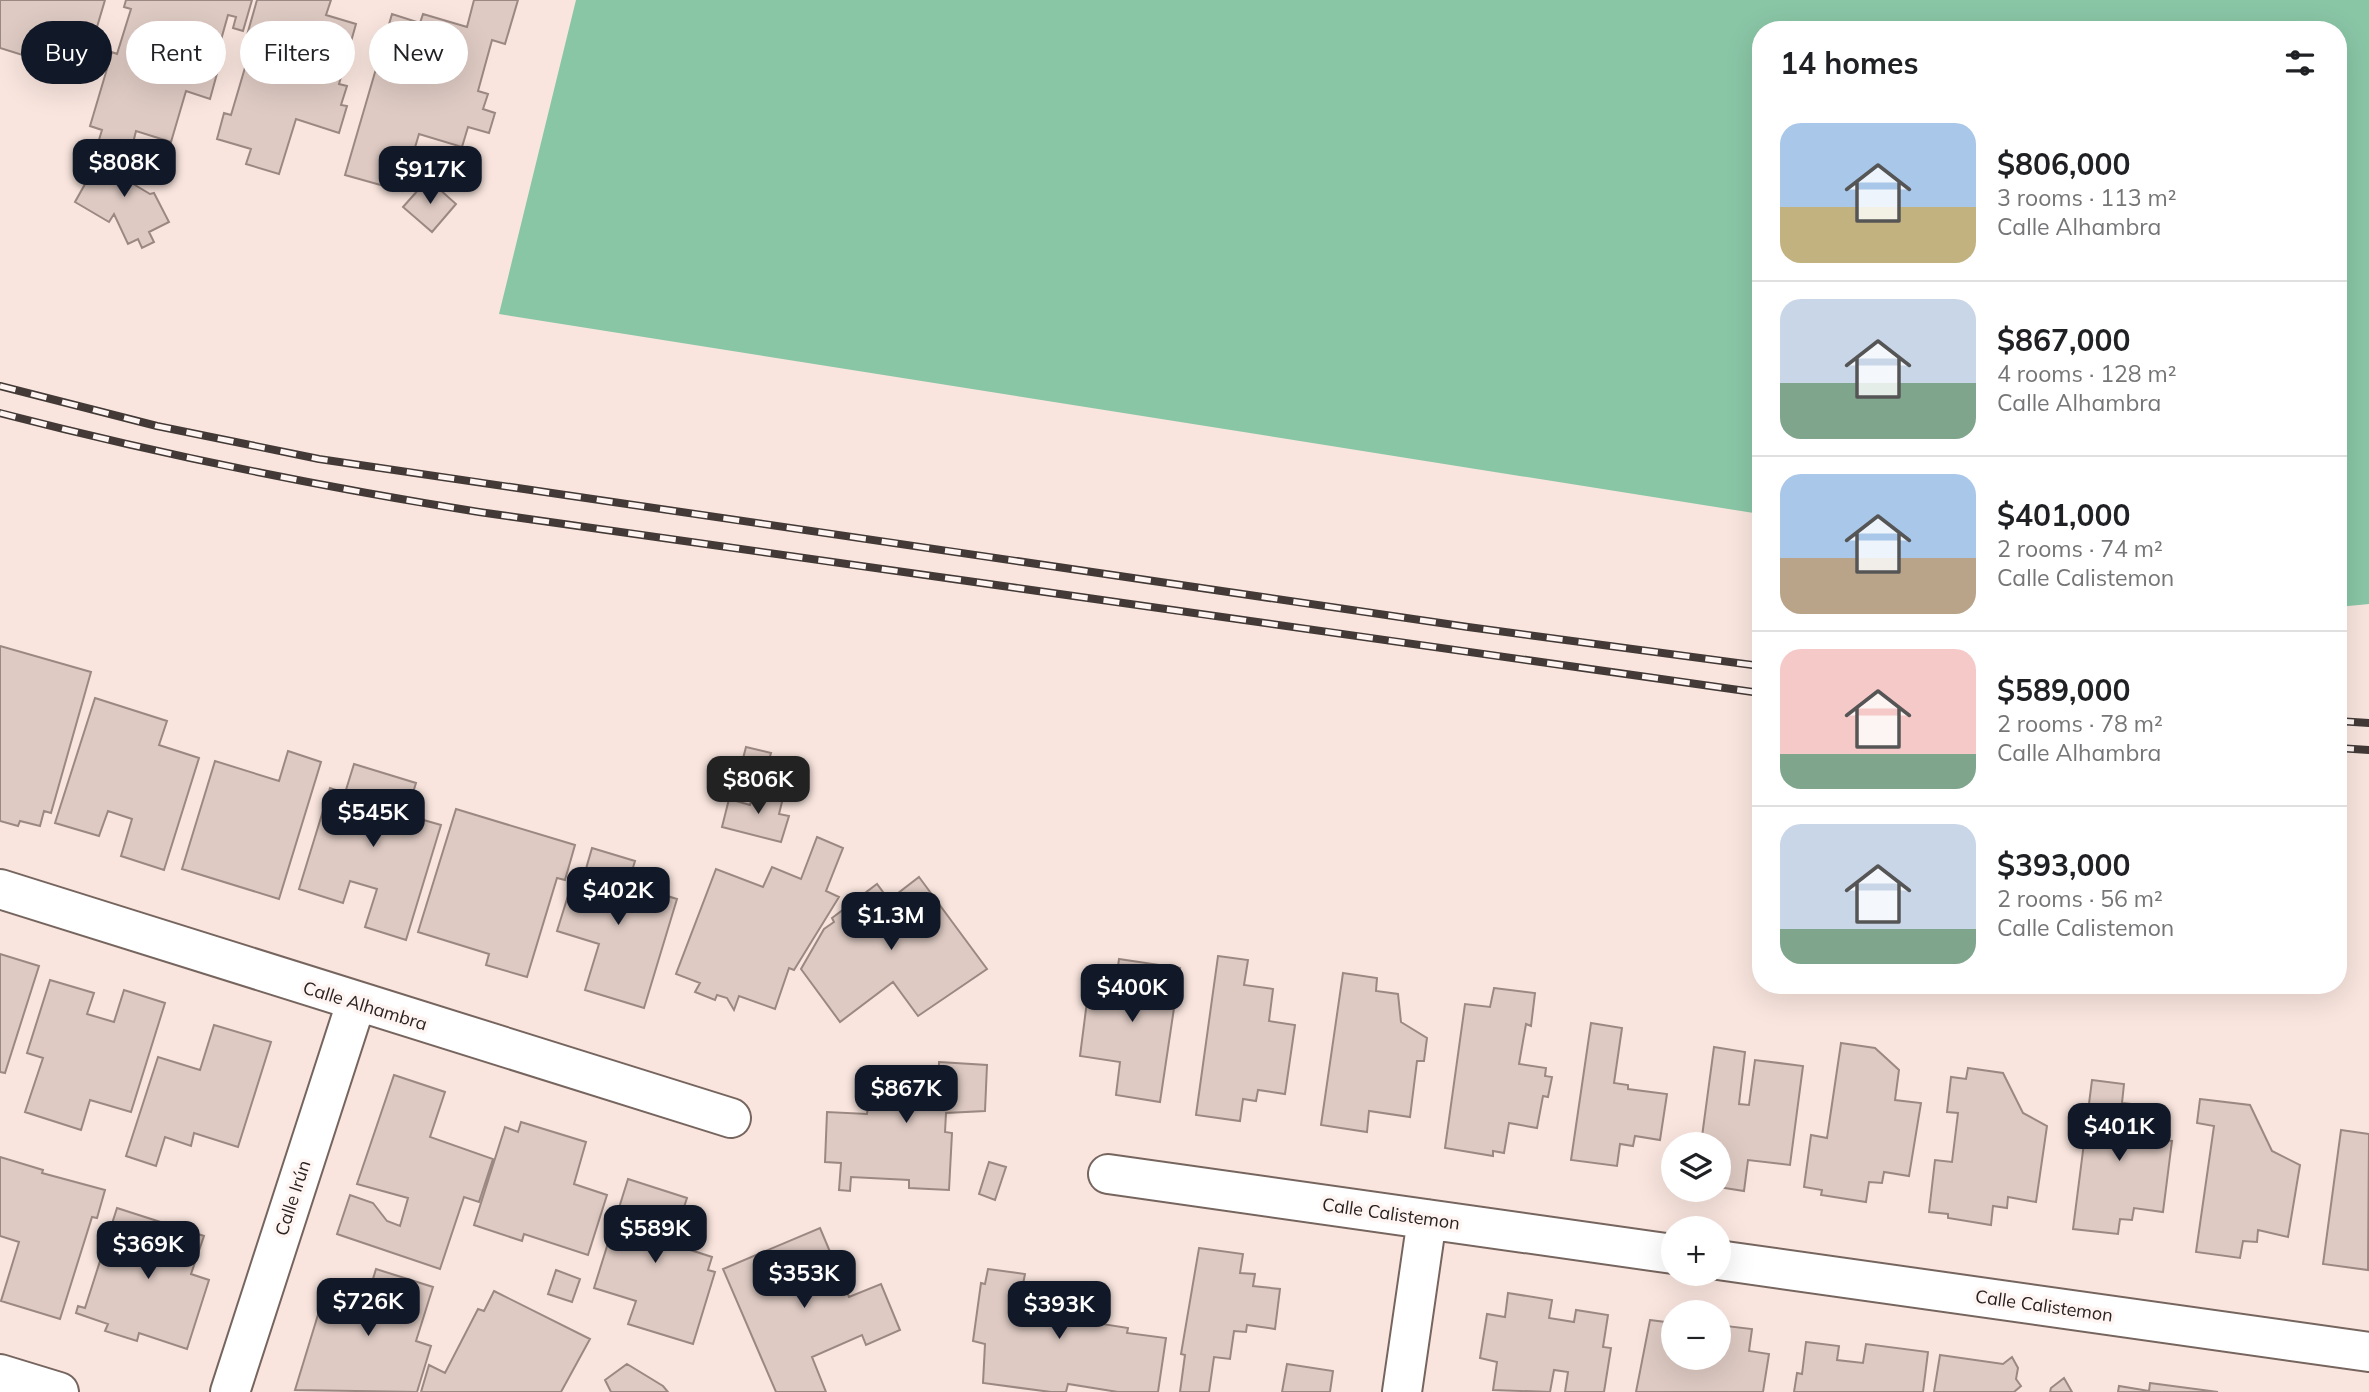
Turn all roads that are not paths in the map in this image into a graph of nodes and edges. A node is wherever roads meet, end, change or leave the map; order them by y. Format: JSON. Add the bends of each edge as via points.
{"nodes":[{"id":1,"x":0,"y":890,"type":"edge"},
{"id":2,"x":356,"y":1003,"type":"junction"},
{"id":3,"x":731,"y":1118,"type":"dead end"},
{"id":4,"x":1108,"y":1174,"type":"dead end"},
{"id":5,"x":1427,"y":1219,"type":"junction"},
{"id":6,"x":1661,"y":1252,"type":"edge"},
{"id":7,"x":1731,"y":1262,"type":"edge"},
{"id":8,"x":2369,"y":1352,"type":"edge"},
{"id":9,"x":0,"y":1374,"type":"edge"},
{"id":10,"x":59,"y":1392,"type":"edge"},
{"id":11,"x":230,"y":1392,"type":"edge"},
{"id":12,"x":1402,"y":1392,"type":"edge"}],
"edges":[{"from":1,"to":2,"type":"street","name":"Calle Alhambra"},
{"from":2,"to":3,"type":"street","name":"Calle Alhambra"},
{"from":2,"to":11,"type":"street","name":"Calle Irún"},
{"from":4,"to":5,"type":"street","name":"Calle Calistemon"},
{"from":5,"to":6,"type":"street","name":"Calle Calistemon"},
{"from":5,"to":12,"type":"street"},
{"from":7,"to":8,"type":"street","name":"Calle Calistemon"},
{"from":9,"to":10,"type":"street"}]}
